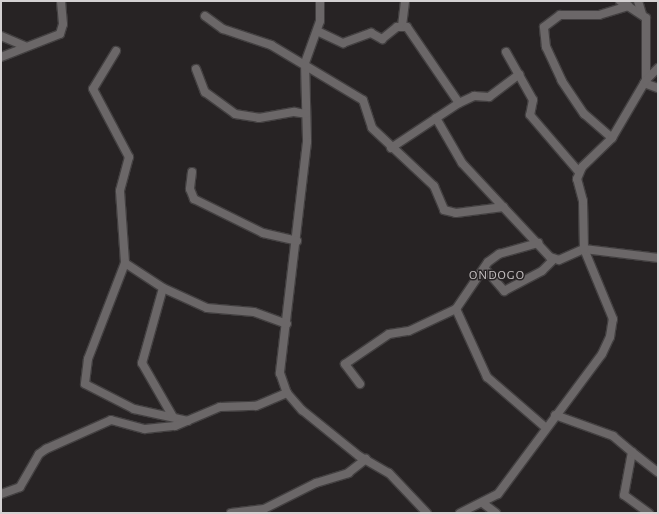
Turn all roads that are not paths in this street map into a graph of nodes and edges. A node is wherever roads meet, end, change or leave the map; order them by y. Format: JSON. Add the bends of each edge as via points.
{"nodes":[{"id":1,"x":61,"y":1,"type":"edge"},
{"id":2,"x":320,"y":1,"type":"edge"},
{"id":3,"x":405,"y":1,"type":"edge"},
{"id":4,"x":620,"y":1,"type":"edge"},
{"id":5,"x":638,"y":1,"type":"edge"},
{"id":6,"x":630,"y":6,"type":"junction"},
{"id":7,"x":642,"y":14,"type":"junction"},
{"id":8,"x":205,"y":16,"type":"dead end"},
{"id":9,"x":402,"y":26,"type":"junction"},
{"id":10,"x":317,"y":30,"type":"junction"},
{"id":11,"x":1,"y":36,"type":"edge"},
{"id":12,"x":25,"y":46,"type":"junction"},
{"id":13,"x":116,"y":51,"type":"dead end"},
{"id":14,"x":506,"y":52,"type":"dead end"},
{"id":15,"x":1,"y":57,"type":"edge"},
{"id":16,"x":305,"y":63,"type":"junction"},
{"id":17,"x":658,"y":68,"type":"edge"},
{"id":18,"x":196,"y":70,"type":"dead end"},
{"id":19,"x":519,"y":74,"type":"junction"},
{"id":20,"x":645,"y":81,"type":"junction"},
{"id":21,"x":658,"y":88,"type":"edge"},
{"id":22,"x":459,"y":103,"type":"junction"},
{"id":23,"x":306,"y":114,"type":"junction"},
{"id":24,"x":436,"y":118,"type":"junction"},
{"id":25,"x":612,"y":138,"type":"junction"},
{"id":26,"x":391,"y":148,"type":"junction"},
{"id":27,"x":192,"y":172,"type":"dead end"},
{"id":28,"x":579,"y":172,"type":"junction"},
{"id":29,"x":504,"y":207,"type":"junction"},
{"id":30,"x":297,"y":241,"type":"junction"},
{"id":31,"x":538,"y":243,"type":"junction"},
{"id":32,"x":584,"y":249,"type":"junction"},
{"id":33,"x":658,"y":258,"type":"edge"},
{"id":34,"x":554,"y":259,"type":"junction"},
{"id":35,"x":125,"y":262,"type":"junction"},
{"id":36,"x":486,"y":270,"type":"junction"},
{"id":37,"x":163,"y":288,"type":"junction"},
{"id":38,"x":456,"y":309,"type":"junction"},
{"id":39,"x":287,"y":324,"type":"junction"},
{"id":40,"x":360,"y":384,"type":"dead end"},
{"id":41,"x":287,"y":393,"type":"junction"},
{"id":42,"x":555,"y":414,"type":"junction"},
{"id":43,"x":173,"y":417,"type":"junction"},
{"id":44,"x":188,"y":421,"type":"junction"},
{"id":45,"x":546,"y":428,"type":"junction"},
{"id":46,"x":632,"y":452,"type":"junction"},
{"id":47,"x":366,"y":459,"type":"junction"},
{"id":48,"x":658,"y":472,"type":"edge"},
{"id":49,"x":1,"y":494,"type":"edge"},
{"id":50,"x":484,"y":504,"type":"junction"},
{"id":51,"x":231,"y":513,"type":"edge"},
{"id":52,"x":427,"y":513,"type":"edge"},
{"id":53,"x":460,"y":513,"type":"edge"},
{"id":54,"x":496,"y":513,"type":"edge"},
{"id":55,"x":649,"y":513,"type":"edge"}],
"edges":[{"from":1,"to":12,"type":"street","via":[[63,24],[60,34],[46,42]]},
{"from":2,"to":10,"type":"street"},
{"from":3,"to":9,"type":"street"},
{"from":4,"to":6,"type":"street"},
{"from":5,"to":7,"type":"street"},
{"from":6,"to":7,"type":"street"},
{"from":6,"to":25,"type":"street","via":[[599,15],[560,15],[544,27],[546,47],[562,81],[584,114]]},
{"from":7,"to":20,"type":"street","via":[[648,26]]},
{"from":8,"to":16,"type":"street","via":[[223,30],[270,45]]},
{"from":9,"to":10,"type":"street","via":[[382,39],[371,33],[343,43]]},
{"from":9,"to":22,"type":"street","via":[[422,44]]},
{"from":10,"to":16,"type":"street"},
{"from":11,"to":12,"type":"street"},
{"from":12,"to":15,"type":"street"},
{"from":13,"to":35,"type":"street","via":[[93,89],[129,157],[120,191]]},
{"from":14,"to":19,"type":"street"},
{"from":16,"to":23,"type":"street"},
{"from":16,"to":26,"type":"street","via":[[363,100],[372,128]]},
{"from":17,"to":20,"type":"street"},
{"from":18,"to":23,"type":"street","via":[[205,92],[235,114],[259,118],[294,112]]},
{"from":19,"to":22,"type":"street","via":[[489,97],[474,96]]},
{"from":19,"to":28,"type":"street","via":[[533,100],[530,115]]},
{"from":20,"to":21,"type":"street"},
{"from":20,"to":25,"type":"street"},
{"from":22,"to":24,"type":"street"},
{"from":23,"to":30,"type":"street"},
{"from":24,"to":26,"type":"street"},
{"from":24,"to":29,"type":"street","via":[[462,163]]},
{"from":25,"to":28,"type":"street"},
{"from":26,"to":29,"type":"street","via":[[434,186],[444,210],[456,213]]},
{"from":27,"to":30,"type":"street","via":[[190,189],[194,199],[263,232]]},
{"from":28,"to":32,"type":"street"},
{"from":29,"to":31,"type":"street"},
{"from":30,"to":39,"type":"street"},
{"from":31,"to":34,"type":"street"},
{"from":31,"to":36,"type":"street","via":[[499,254],[488,262]]},
{"from":32,"to":33,"type":"street"},
{"from":32,"to":34,"type":"street","via":[[573,256]]},
{"from":32,"to":42,"type":"street","via":[[613,320],[610,337],[602,354]]},
{"from":34,"to":36,"type":"street","via":[[542,271],[504,291]]},
{"from":35,"to":37,"type":"street"},
{"from":35,"to":43,"type":"street","via":[[88,359],[86,384],[134,409]]},
{"from":36,"to":38,"type":"street"},
{"from":37,"to":39,"type":"street","via":[[207,308],[254,312]]},
{"from":37,"to":43,"type":"street","via":[[142,363]]},
{"from":38,"to":40,"type":"street","via":[[409,331],[389,334],[345,364]]},
{"from":38,"to":45,"type":"street","via":[[487,377]]},
{"from":39,"to":41,"type":"street","via":[[280,362]]},
{"from":41,"to":44,"type":"street","via":[[256,406],[220,407]]},
{"from":41,"to":47,"type":"street","via":[[339,441]]},
{"from":42,"to":45,"type":"street"},
{"from":42,"to":46,"type":"street","via":[[612,436]]},
{"from":43,"to":44,"type":"street"},
{"from":44,"to":49,"type":"street","via":[[145,429],[116,419],[88,429],[39,454],[20,487]]},
{"from":45,"to":50,"type":"street","via":[[498,494]]},
{"from":46,"to":48,"type":"street"},
{"from":46,"to":55,"type":"street","via":[[624,495]]},
{"from":47,"to":51,"type":"street","via":[[348,473],[316,483],[264,509]]},
{"from":47,"to":52,"type":"street","via":[[389,472]]},
{"from":50,"to":53,"type":"street"},
{"from":50,"to":54,"type":"street"}]}
